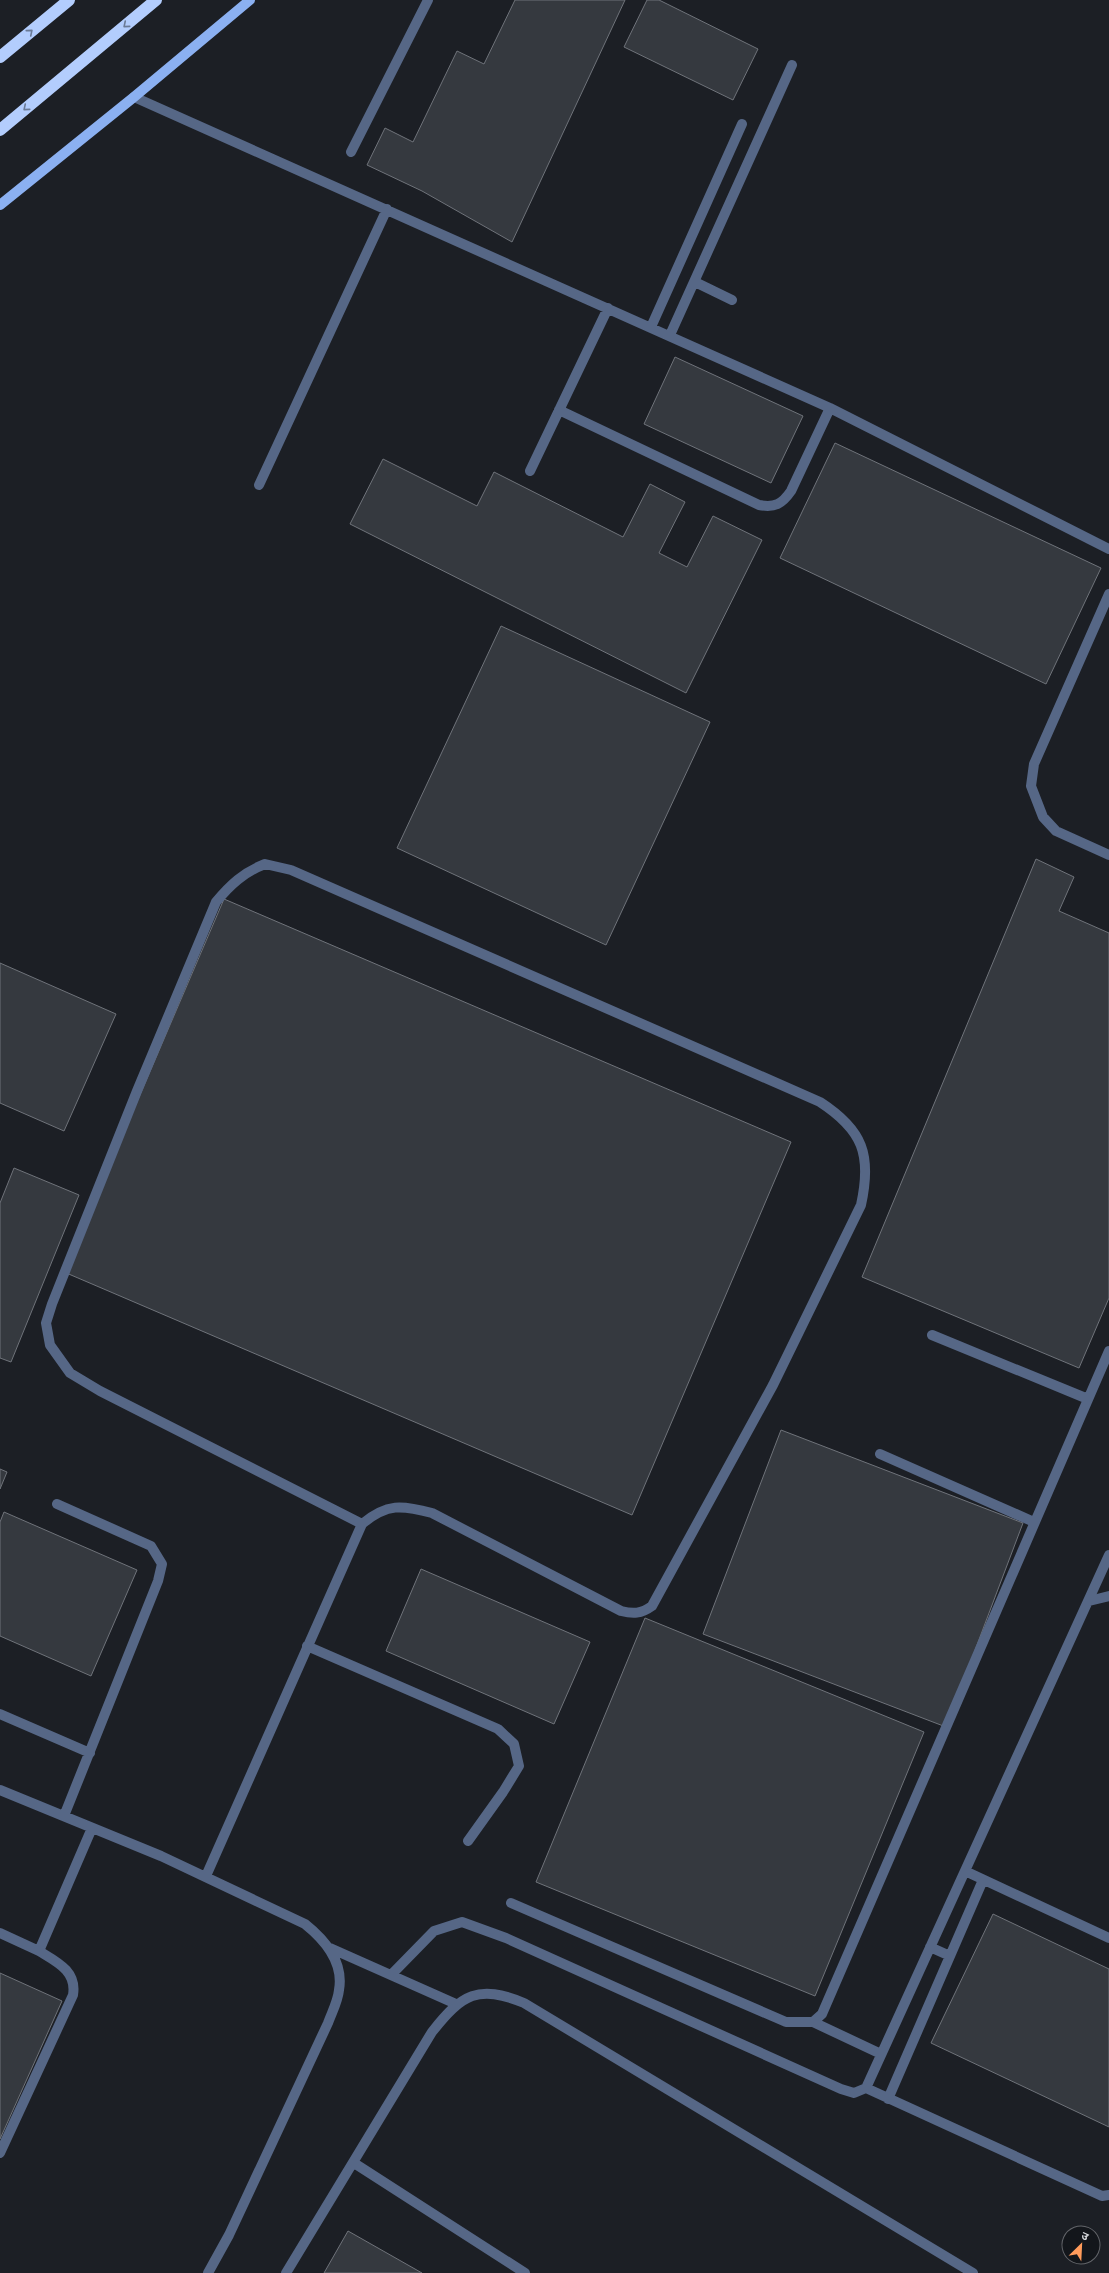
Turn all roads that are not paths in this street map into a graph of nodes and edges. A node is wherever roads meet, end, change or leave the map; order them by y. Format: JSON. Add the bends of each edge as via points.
{"nodes":[{"id":1,"x":69,"y":0,"type":"edge"},
{"id":2,"x":156,"y":0,"type":"edge"},
{"id":3,"x":250,"y":0,"type":"edge"},
{"id":4,"x":428,"y":0,"type":"edge"},
{"id":5,"x":0,"y":57,"type":"edge"},
{"id":6,"x":792,"y":65,"type":"dead end"},
{"id":7,"x":134,"y":97,"type":"junction"},
{"id":8,"x":742,"y":124,"type":"dead end"},
{"id":9,"x":0,"y":130,"type":"edge"},
{"id":10,"x":351,"y":152,"type":"dead end"},
{"id":11,"x":0,"y":205,"type":"edge"},
{"id":12,"x":387,"y":209,"type":"junction"},
{"id":13,"x":694,"y":282,"type":"junction"},
{"id":14,"x":732,"y":300,"type":"dead end"},
{"id":15,"x":608,"y":308,"type":"junction"},
{"id":16,"x":651,"y":327,"type":"junction"},
{"id":17,"x":670,"y":335,"type":"junction"},
{"id":18,"x":830,"y":408,"type":"junction"},
{"id":19,"x":559,"y":410,"type":"junction"},
{"id":20,"x":530,"y":471,"type":"dead end"},
{"id":21,"x":259,"y":485,"type":"dead end"},
{"id":22,"x":1109,"y":550,"type":"edge"},
{"id":23,"x":1109,"y":594,"type":"edge"},
{"id":24,"x":1109,"y":855,"type":"edge"},
{"id":25,"x":932,"y":1335,"type":"dead end"},
{"id":26,"x":1109,"y":1351,"type":"edge"},
{"id":27,"x":1088,"y":1399,"type":"junction"},
{"id":28,"x":880,"y":1454,"type":"dead end"},
{"id":29,"x":57,"y":1504,"type":"dead end"},
{"id":30,"x":1034,"y":1522,"type":"junction"},
{"id":31,"x":362,"y":1524,"type":"junction"},
{"id":32,"x":1109,"y":1555,"type":"edge"},
{"id":33,"x":1109,"y":1596,"type":"edge"},
{"id":34,"x":1089,"y":1601,"type":"junction"},
{"id":35,"x":307,"y":1646,"type":"junction"},
{"id":36,"x":0,"y":1714,"type":"edge"},
{"id":37,"x":90,"y":1753,"type":"junction"},
{"id":38,"x":0,"y":1790,"type":"edge"},
{"id":39,"x":64,"y":1816,"type":"junction"},
{"id":40,"x":92,"y":1828,"type":"junction"},
{"id":41,"x":468,"y":1842,"type":"dead end"},
{"id":42,"x":965,"y":1871,"type":"junction"},
{"id":43,"x":206,"y":1876,"type":"junction"},
{"id":44,"x":983,"y":1880,"type":"junction"},
{"id":45,"x":511,"y":1903,"type":"dead end"},
{"id":46,"x":0,"y":1933,"type":"edge"},
{"id":47,"x":1109,"y":1938,"type":"edge"},
{"id":48,"x":930,"y":1947,"type":"junction"},
{"id":49,"x":330,"y":1948,"type":"junction"},
{"id":50,"x":39,"y":1951,"type":"junction"},
{"id":51,"x":950,"y":1956,"type":"junction"},
{"id":52,"x":391,"y":1975,"type":"junction"},
{"id":53,"x":456,"y":2004,"type":"junction"},
{"id":54,"x":813,"y":2022,"type":"junction"},
{"id":55,"x":881,"y":2054,"type":"junction"},
{"id":56,"x":866,"y":2088,"type":"junction"},
{"id":57,"x":888,"y":2099,"type":"junction"},
{"id":58,"x":0,"y":2153,"type":"edge"},
{"id":59,"x":354,"y":2163,"type":"junction"},
{"id":60,"x":1109,"y":2195,"type":"edge"},
{"id":61,"x":208,"y":2273,"type":"edge"},
{"id":62,"x":286,"y":2273,"type":"edge"},
{"id":63,"x":525,"y":2273,"type":"edge"},
{"id":64,"x":974,"y":2273,"type":"edge"}],
"edges":[{"from":5,"to":1,"type":"highway","one_way":true},
{"from":2,"to":9,"type":"highway","one_way":true},
{"from":3,"to":7,"type":"main road"},
{"from":4,"to":10,"type":"street"},
{"from":6,"to":13,"type":"street"},
{"from":7,"to":11,"type":"main road"},
{"from":7,"to":12,"type":"street"},
{"from":8,"to":16,"type":"street"},
{"from":12,"to":15,"type":"street"},
{"from":12,"to":21,"type":"street"},
{"from":13,"to":14,"type":"street"},
{"from":13,"to":17,"type":"street"},
{"from":15,"to":16,"type":"street"},
{"from":15,"to":19,"type":"street"},
{"from":16,"to":17,"type":"street"},
{"from":17,"to":18,"type":"street"},
{"from":18,"to":19,"type":"street","via":[[791,491],[783,502],[770,507],[759,505]]},
{"from":18,"to":22,"type":"street"},
{"from":19,"to":20,"type":"street"},
{"from":23,"to":24,"type":"street","via":[[1034,764],[1031,786],[1043,817],[1056,831]]},
{"from":25,"to":27,"type":"street"},
{"from":26,"to":27,"type":"street"},
{"from":27,"to":30,"type":"street"},
{"from":28,"to":30,"type":"street"},
{"from":29,"to":37,"type":"street","via":[[151,1546],[162,1564],[158,1581]]},
{"from":30,"to":54,"type":"street","via":[[822,2014]]},
{"from":31,"to":31,"type":"street","via":[[376,1512],[391,1507],[411,1507],[432,1513],[621,1611],[632,1614],[644,1612],[652,1606],[773,1385],[861,1205],[866,1161],[855,1131],[840,1115],[820,1102],[291,870],[265,864],[242,875],[216,902],[137,1092],[46,1323],[50,1345],[70,1373],[100,1391]]},
{"from":31,"to":35,"type":"street"},
{"from":32,"to":34,"type":"street"},
{"from":33,"to":34,"type":"street"},
{"from":34,"to":42,"type":"street"},
{"from":35,"to":41,"type":"street","via":[[498,1729],[514,1744],[519,1766]]},
{"from":35,"to":43,"type":"street"},
{"from":36,"to":37,"type":"street"},
{"from":37,"to":39,"type":"street"},
{"from":38,"to":39,"type":"street"},
{"from":39,"to":40,"type":"street"},
{"from":40,"to":43,"type":"street"},
{"from":40,"to":50,"type":"street"},
{"from":42,"to":44,"type":"street"},
{"from":42,"to":48,"type":"street"},
{"from":43,"to":49,"type":"street","via":[[305,1924]]},
{"from":44,"to":47,"type":"street"},
{"from":44,"to":51,"type":"street"},
{"from":45,"to":54,"type":"street","via":[[786,2022]]},
{"from":46,"to":50,"type":"street"},
{"from":48,"to":51,"type":"street"},
{"from":48,"to":55,"type":"street"},
{"from":49,"to":52,"type":"street"},
{"from":49,"to":61,"type":"street","via":[[339,1975],[339,1990],[328,2023],[229,2235]]},
{"from":50,"to":58,"type":"street","via":[[70,1972],[73,1996]]},
{"from":51,"to":57,"type":"street"},
{"from":52,"to":53,"type":"street"},
{"from":52,"to":56,"type":"street","via":[[434,1931],[462,1922],[506,1938],[841,2089],[854,2093]]},
{"from":53,"to":59,"type":"street","via":[[432,2032]]},
{"from":53,"to":64,"type":"street","via":[[479,1994],[493,1993],[524,2003]]},
{"from":54,"to":55,"type":"street"},
{"from":55,"to":56,"type":"street"},
{"from":56,"to":57,"type":"street"},
{"from":57,"to":60,"type":"street","via":[[1102,2196]]},
{"from":59,"to":62,"type":"street"},
{"from":59,"to":63,"type":"street"}]}
